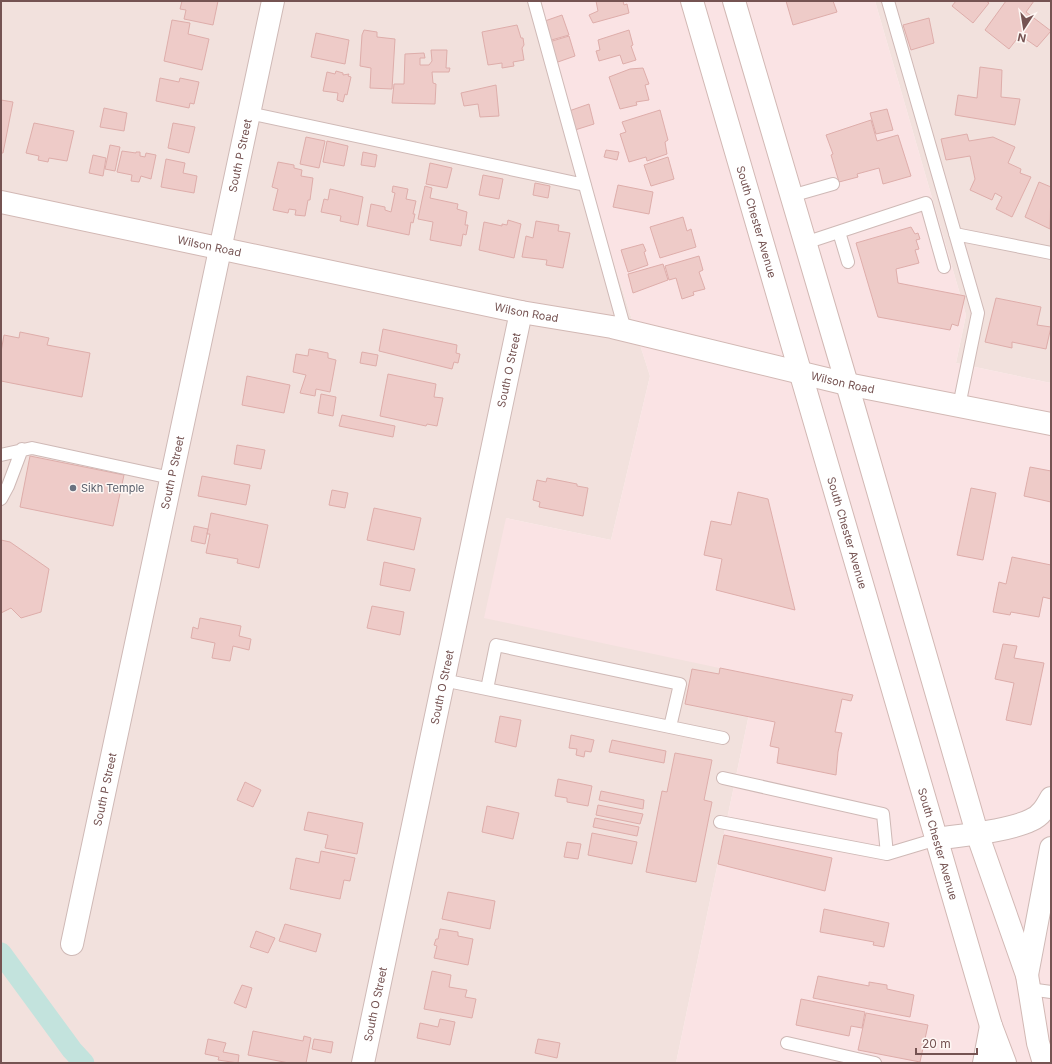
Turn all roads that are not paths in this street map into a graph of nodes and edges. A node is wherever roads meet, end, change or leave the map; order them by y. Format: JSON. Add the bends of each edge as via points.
{"nodes":[{"id":1,"x":273,"y":1,"type":"edge"},
{"id":2,"x":534,"y":1,"type":"edge"},
{"id":3,"x":692,"y":1,"type":"edge"},
{"id":4,"x":734,"y":1,"type":"edge"},
{"id":5,"x":888,"y":1,"type":"edge"},
{"id":6,"x":249,"y":113,"type":"junction"},
{"id":7,"x":585,"y":184,"type":"junction"},
{"id":8,"x":833,"y":184,"type":"dead end"},
{"id":9,"x":791,"y":196,"type":"junction"},
{"id":10,"x":1,"y":202,"type":"edge"},
{"id":11,"x":839,"y":232,"type":"junction"},
{"id":12,"x":955,"y":234,"type":"junction"},
{"id":13,"x":805,"y":243,"type":"junction"},
{"id":14,"x":220,"y":248,"type":"junction"},
{"id":15,"x":1051,"y":253,"type":"edge"},
{"id":16,"x":848,"y":262,"type":"dead end"},
{"id":17,"x":944,"y":267,"type":"dead end"},
{"id":18,"x":521,"y":312,"type":"junction"},
{"id":19,"x":624,"y":330,"type":"junction"},
{"id":20,"x":801,"y":374,"type":"junction"},
{"id":21,"x":847,"y":384,"type":"junction"},
{"id":22,"x":960,"y":406,"type":"junction"},
{"id":23,"x":1051,"y":424,"type":"edge"},
{"id":24,"x":22,"y":449,"type":"junction"},
{"id":25,"x":1,"y":455,"type":"edge"},
{"id":26,"x":171,"y":478,"type":"junction"},
{"id":27,"x":1,"y":499,"type":"edge"},
{"id":28,"x":442,"y":680,"type":"junction"},
{"id":29,"x":487,"y":689,"type":"junction"},
{"id":30,"x":670,"y":727,"type":"junction"},
{"id":31,"x":724,"y":738,"type":"dead end"},
{"id":32,"x":723,"y":778,"type":"dead end"},
{"id":33,"x":1051,"y":798,"type":"edge"},
{"id":34,"x":720,"y":822,"type":"dead end"},
{"id":35,"x":977,"y":833,"type":"junction"},
{"id":36,"x":937,"y":839,"type":"junction"},
{"id":37,"x":1051,"y":848,"type":"edge"},
{"id":38,"x":887,"y":854,"type":"junction"},
{"id":39,"x":72,"y":944,"type":"dead end"},
{"id":40,"x":1028,"y":982,"type":"junction"},
{"id":41,"x":1051,"y":992,"type":"edge"},
{"id":42,"x":787,"y":1043,"type":"dead end"},
{"id":43,"x":1045,"y":1050,"type":"edge"},
{"id":44,"x":1001,"y":1061,"type":"edge"},
{"id":45,"x":363,"y":1063,"type":"edge"},
{"id":46,"x":875,"y":1063,"type":"edge"}],
"edges":[{"from":1,"to":6,"type":"street","name":"South P Street"},
{"from":2,"to":7,"type":"lane"},
{"from":3,"to":20,"type":"street","name":"South Chester Avenue"},
{"from":4,"to":9,"type":"street"},
{"from":5,"to":12,"type":"lane"},
{"from":6,"to":7,"type":"lane"},
{"from":6,"to":14,"type":"street","name":"South P Street"},
{"from":7,"to":19,"type":"lane"},
{"from":8,"to":9,"type":"lane"},
{"from":9,"to":13,"type":"street"},
{"from":10,"to":14,"type":"street","name":"Wilson Road"},
{"from":11,"to":13,"type":"lane"},
{"from":11,"to":16,"type":"lane"},
{"from":11,"to":17,"type":"lane","via":[[926,204]]},
{"from":12,"to":15,"type":"lane"},
{"from":12,"to":22,"type":"lane","via":[[978,313]]},
{"from":13,"to":21,"type":"street"},
{"from":14,"to":18,"type":"street","name":"Wilson Road"},
{"from":14,"to":26,"type":"street","name":"South P Street"},
{"from":18,"to":19,"type":"street","name":"Wilson Road"},
{"from":18,"to":28,"type":"street","name":"South O Street"},
{"from":19,"to":20,"type":"street","name":"Wilson Road"},
{"from":20,"to":21,"type":"street","name":"Wilson Road"},
{"from":20,"to":36,"type":"street","name":"South Chester Avenue"},
{"from":21,"to":22,"type":"street","name":"Wilson Road"},
{"from":21,"to":35,"type":"street"},
{"from":22,"to":23,"type":"street","name":"Wilson Road"},
{"from":24,"to":25,"type":"lane"},
{"from":24,"to":26,"type":"lane","via":[[49,451]]},
{"from":24,"to":27,"type":"lane"},
{"from":26,"to":39,"type":"street","name":"South P Street"},
{"from":28,"to":29,"type":"lane"},
{"from":28,"to":45,"type":"street","name":"South O Street"},
{"from":29,"to":30,"type":"lane"},
{"from":29,"to":30,"type":"lane","via":[[496,645],[680,684]]},
{"from":30,"to":31,"type":"lane"},
{"from":32,"to":38,"type":"lane","via":[[883,814]]},
{"from":33,"to":35,"type":"street","via":[[1045,810],[1031,820]]},
{"from":34,"to":38,"type":"lane"},
{"from":35,"to":36,"type":"street"},
{"from":35,"to":40,"type":"street"},
{"from":36,"to":38,"type":"lane"},
{"from":36,"to":44,"type":"street","name":"South Chester Avenue"},
{"from":37,"to":40,"type":"street"},
{"from":40,"to":41,"type":"lane"},
{"from":40,"to":43,"type":"street"},
{"from":42,"to":46,"type":"lane"}]}
